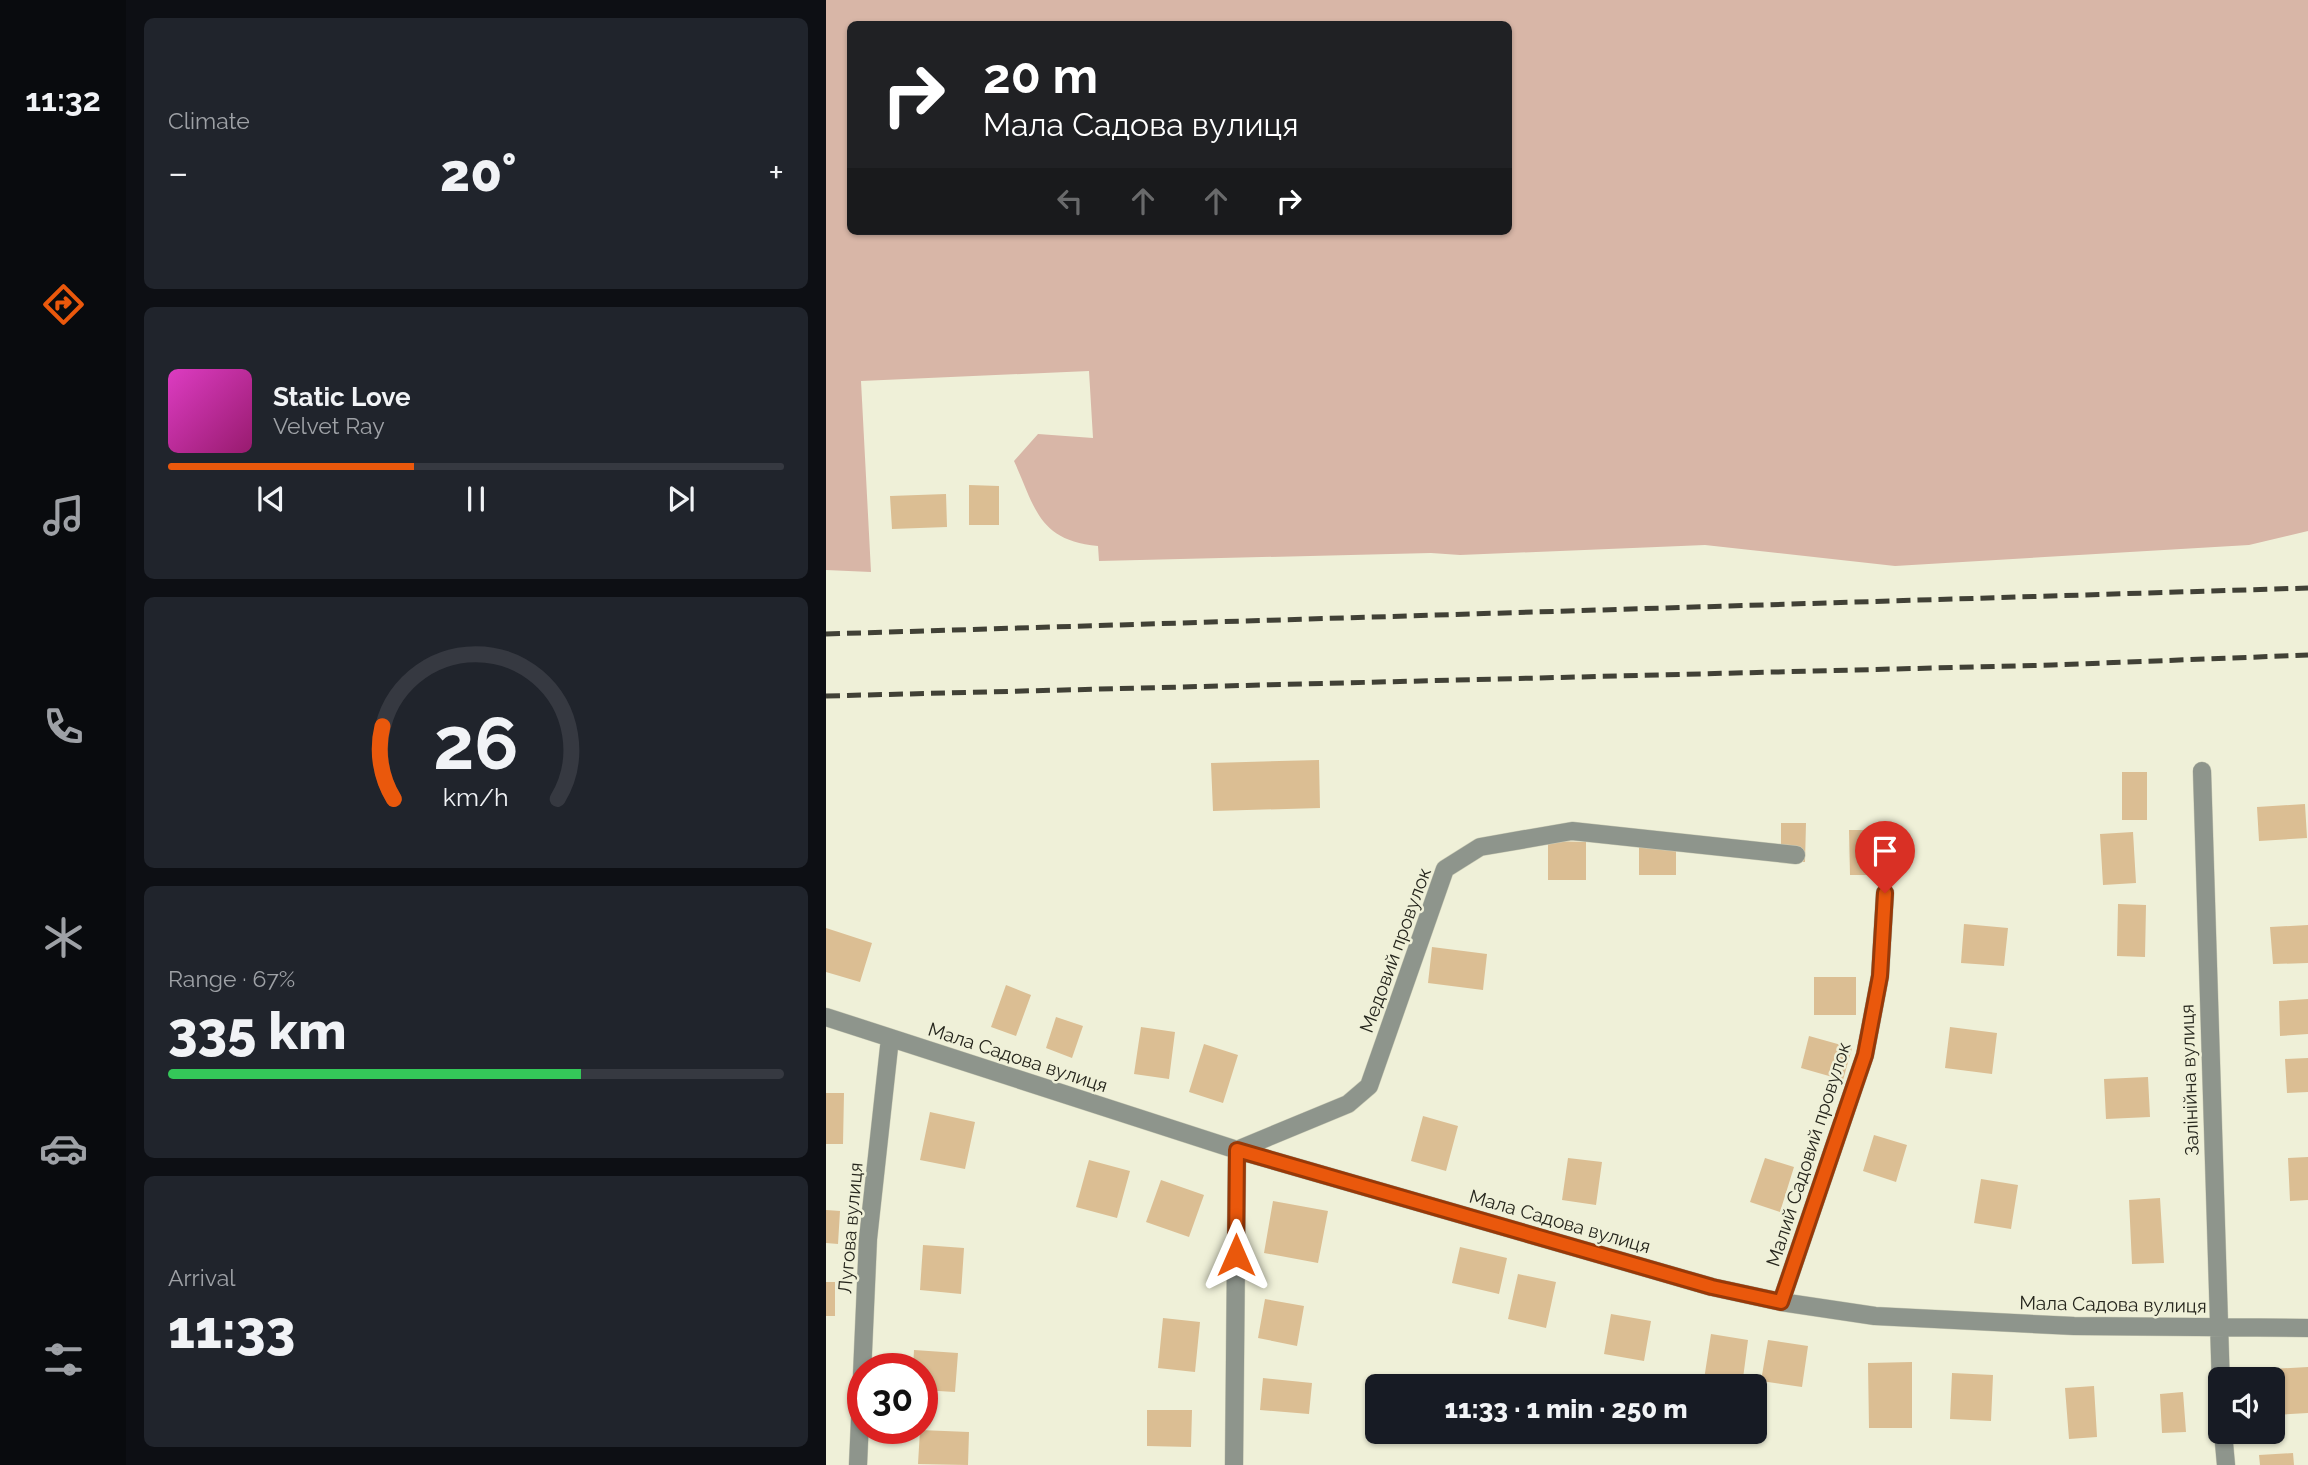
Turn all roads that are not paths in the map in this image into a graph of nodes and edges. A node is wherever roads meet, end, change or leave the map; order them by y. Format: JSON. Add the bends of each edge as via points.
{"nodes":[{"id":1,"x":2202,"y":771,"type":"dead end"},
{"id":2,"x":1796,"y":855,"type":"dead end"},
{"id":3,"x":1885,"y":893,"type":"dead end"},
{"id":4,"x":826,"y":1017,"type":"edge"},
{"id":5,"x":890,"y":1038,"type":"junction"},
{"id":6,"x":1237,"y":1150,"type":"junction"},
{"id":7,"x":1781,"y":1302,"type":"junction"},
{"id":8,"x":2217,"y":1327,"type":"junction"},
{"id":9,"x":2308,"y":1328,"type":"edge"},
{"id":10,"x":2220,"y":1367,"type":"edge"},
{"id":11,"x":2224,"y":1444,"type":"edge"},
{"id":12,"x":858,"y":1465,"type":"edge"},
{"id":13,"x":1234,"y":1465,"type":"edge"},
{"id":14,"x":2225,"y":1465,"type":"edge"}],
"edges":[{"from":1,"to":8,"type":"street","name":"Залінійна вулиця"},
{"from":2,"to":6,"type":"street","name":"Медовий провулок","via":[[1572,831],[1480,847],[1445,869],[1369,1086],[1348,1104]]},
{"from":3,"to":7,"type":"street","name":"Малий Садовий провулок","via":[[1880,976],[1865,1055]]},
{"from":4,"to":5,"type":"street","name":"Мала Садова вулиця"},
{"from":5,"to":6,"type":"street","name":"Мала Садова вулиця"},
{"from":5,"to":12,"type":"street","name":"Лугова вулиця","via":[[868,1239]]},
{"from":6,"to":7,"type":"street","name":"Мала Садова вулиця","via":[[1712,1287]]},
{"from":6,"to":13,"type":"street"},
{"from":7,"to":8,"type":"street","name":"Мала Садова вулиця","via":[[1875,1316]]},
{"from":8,"to":9,"type":"street","name":"Мала Садова вулиця"},
{"from":8,"to":10,"type":"street","name":"Залінійна вулиця"},
{"from":11,"to":14,"type":"street"}]}
